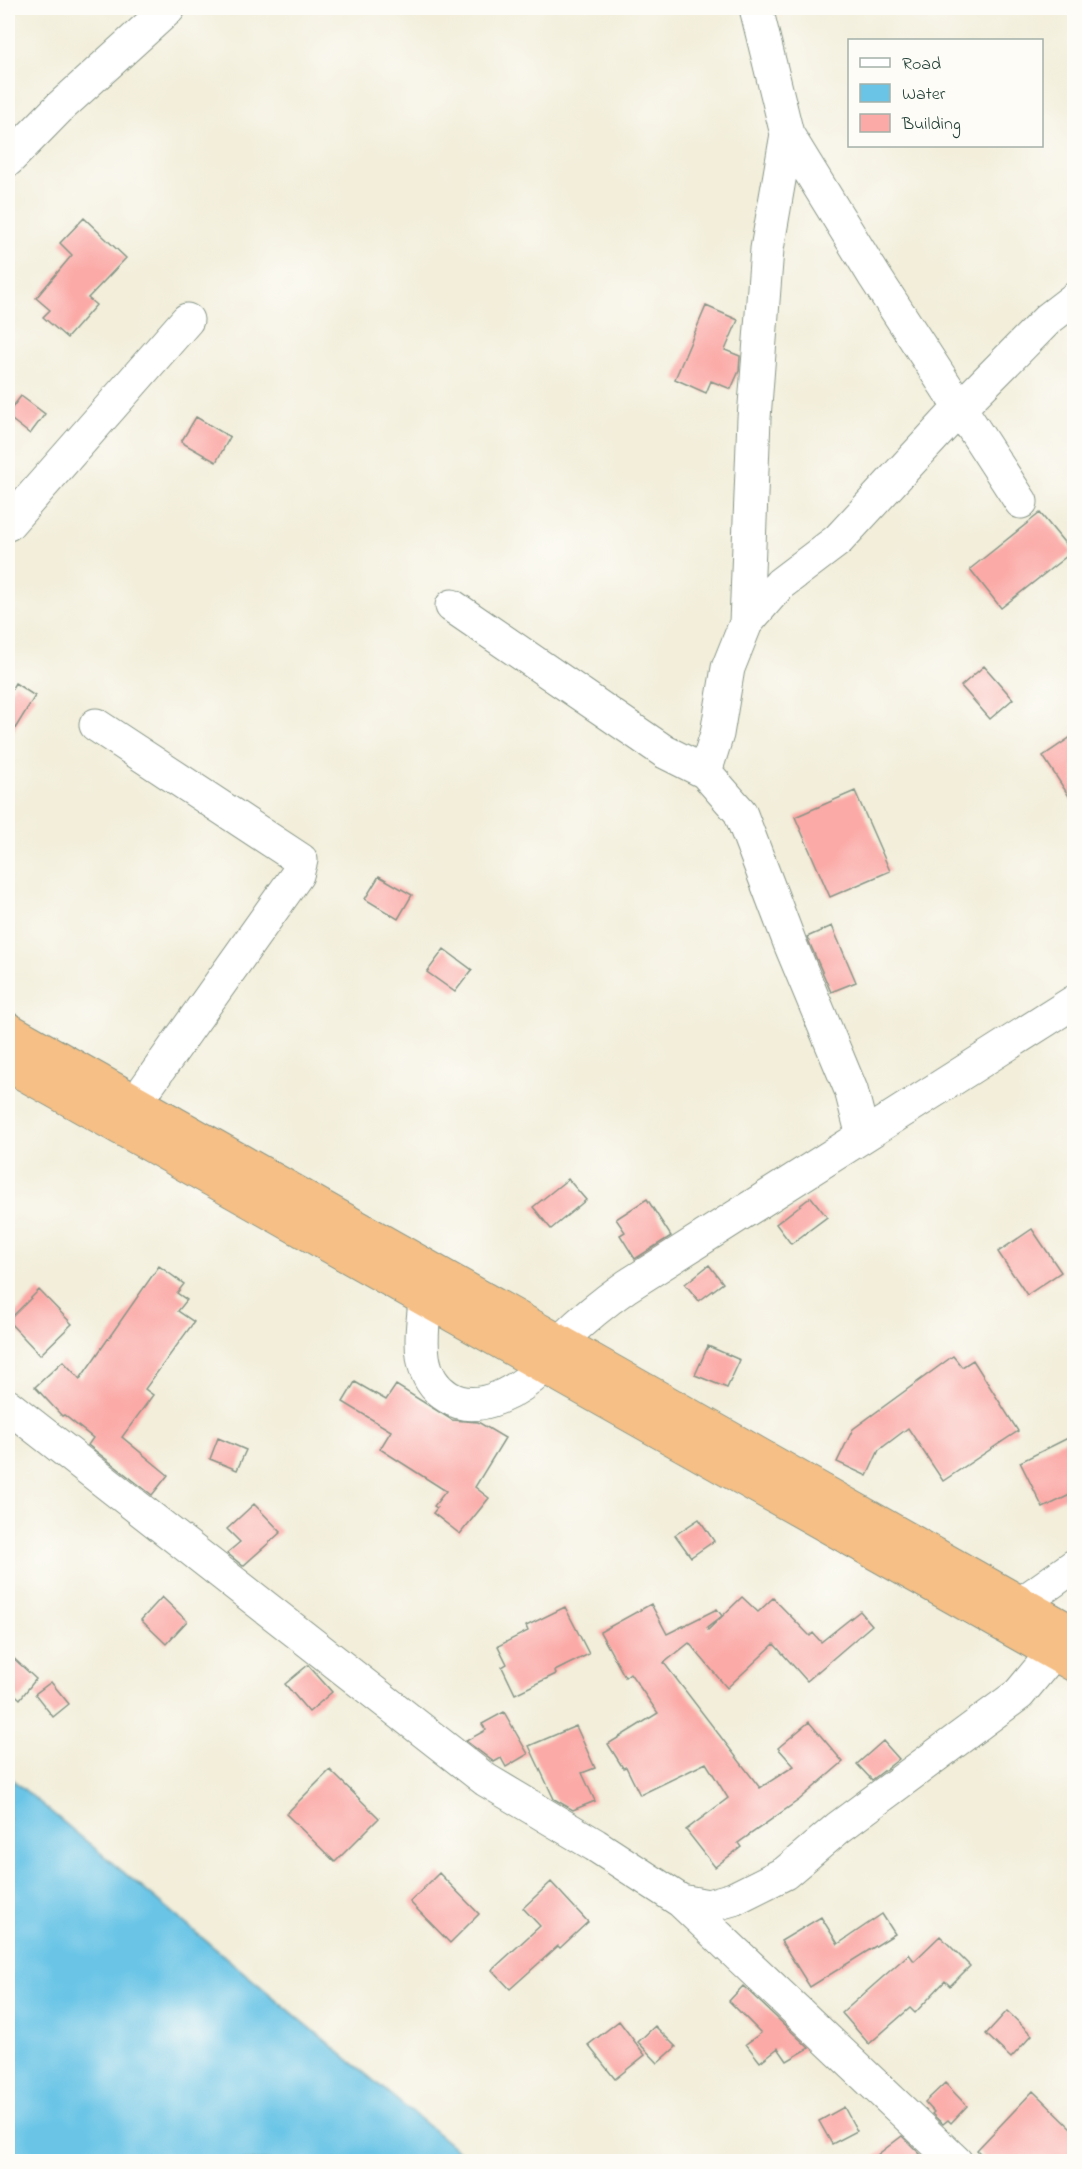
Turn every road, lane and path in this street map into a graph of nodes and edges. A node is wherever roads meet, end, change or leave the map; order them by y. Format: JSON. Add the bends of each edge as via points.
{"nodes":[{"id":1,"x":169,"y":8,"type":"edge"},
{"id":2,"x":756,"y":8,"type":"edge"},
{"id":3,"x":787,"y":134,"type":"junction"},
{"id":4,"x":8,"y":159,"type":"edge"},
{"id":5,"x":1074,"y":299,"type":"edge"},
{"id":6,"x":187,"y":320,"type":"dead end"},
{"id":7,"x":960,"y":408,"type":"junction"},
{"id":8,"x":1021,"y":502,"type":"dead end"},
{"id":9,"x":8,"y":524,"type":"edge"},
{"id":10,"x":452,"y":606,"type":"dead end"},
{"id":11,"x":746,"y":623,"type":"junction"},
{"id":12,"x":96,"y":725,"type":"dead end"},
{"id":13,"x":705,"y":772,"type":"junction"},
{"id":14,"x":1074,"y":1002,"type":"edge"},
{"id":15,"x":8,"y":1029,"type":"edge"},
{"id":16,"x":8,"y":1065,"type":"edge"},
{"id":17,"x":136,"y":1102,"type":"junction"},
{"id":18,"x":864,"y":1136,"type":"junction"},
{"id":19,"x":425,"y":1301,"type":"junction"},
{"id":20,"x":552,"y":1354,"type":"junction"},
{"id":21,"x":8,"y":1406,"type":"edge"},
{"id":22,"x":1074,"y":1566,"type":"edge"},
{"id":23,"x":1022,"y":1603,"type":"junction"},
{"id":24,"x":1067,"y":1650,"type":"edge"},
{"id":25,"x":681,"y":1901,"type":"junction"},
{"id":26,"x":956,"y":2162,"type":"edge"}],
"edges":[{"from":1,"to":4,"type":"street"},
{"from":2,"to":3,"type":"street"},
{"from":3,"to":7,"type":"street"},
{"from":3,"to":11,"type":"street","via":[[766,249]]},
{"from":5,"to":7,"type":"street"},
{"from":6,"to":9,"type":"street"},
{"from":7,"to":8,"type":"street"},
{"from":7,"to":11,"type":"street","via":[[838,540],[780,584]]},
{"from":10,"to":13,"type":"street","via":[[665,752]]},
{"from":11,"to":13,"type":"street","via":[[728,668],[717,734]]},
{"from":12,"to":17,"type":"street","via":[[301,860],[297,875]]},
{"from":13,"to":18,"type":"street","via":[[741,812],[851,1090]]},
{"from":14,"to":18,"type":"street"},
{"from":15,"to":17,"type":"highway"},
{"from":16,"to":19,"type":"highway"},
{"from":17,"to":20,"type":"highway"},
{"from":18,"to":20,"type":"street","via":[[627,1286],[595,1309]]},
{"from":19,"to":20,"type":"highway"},
{"from":19,"to":20,"type":"street","via":[[421,1341],[425,1369],[442,1393],[454,1401],[467,1405],[502,1396]]},
{"from":20,"to":23,"type":"highway"},
{"from":20,"to":24,"type":"highway"},
{"from":21,"to":25,"type":"street","via":[[486,1780]]},
{"from":22,"to":23,"type":"street"},
{"from":23,"to":24,"type":"highway"},
{"from":24,"to":25,"type":"street","via":[[1019,1694],[838,1828],[785,1873],[733,1899],[708,1906]]},
{"from":25,"to":26,"type":"street"}]}
